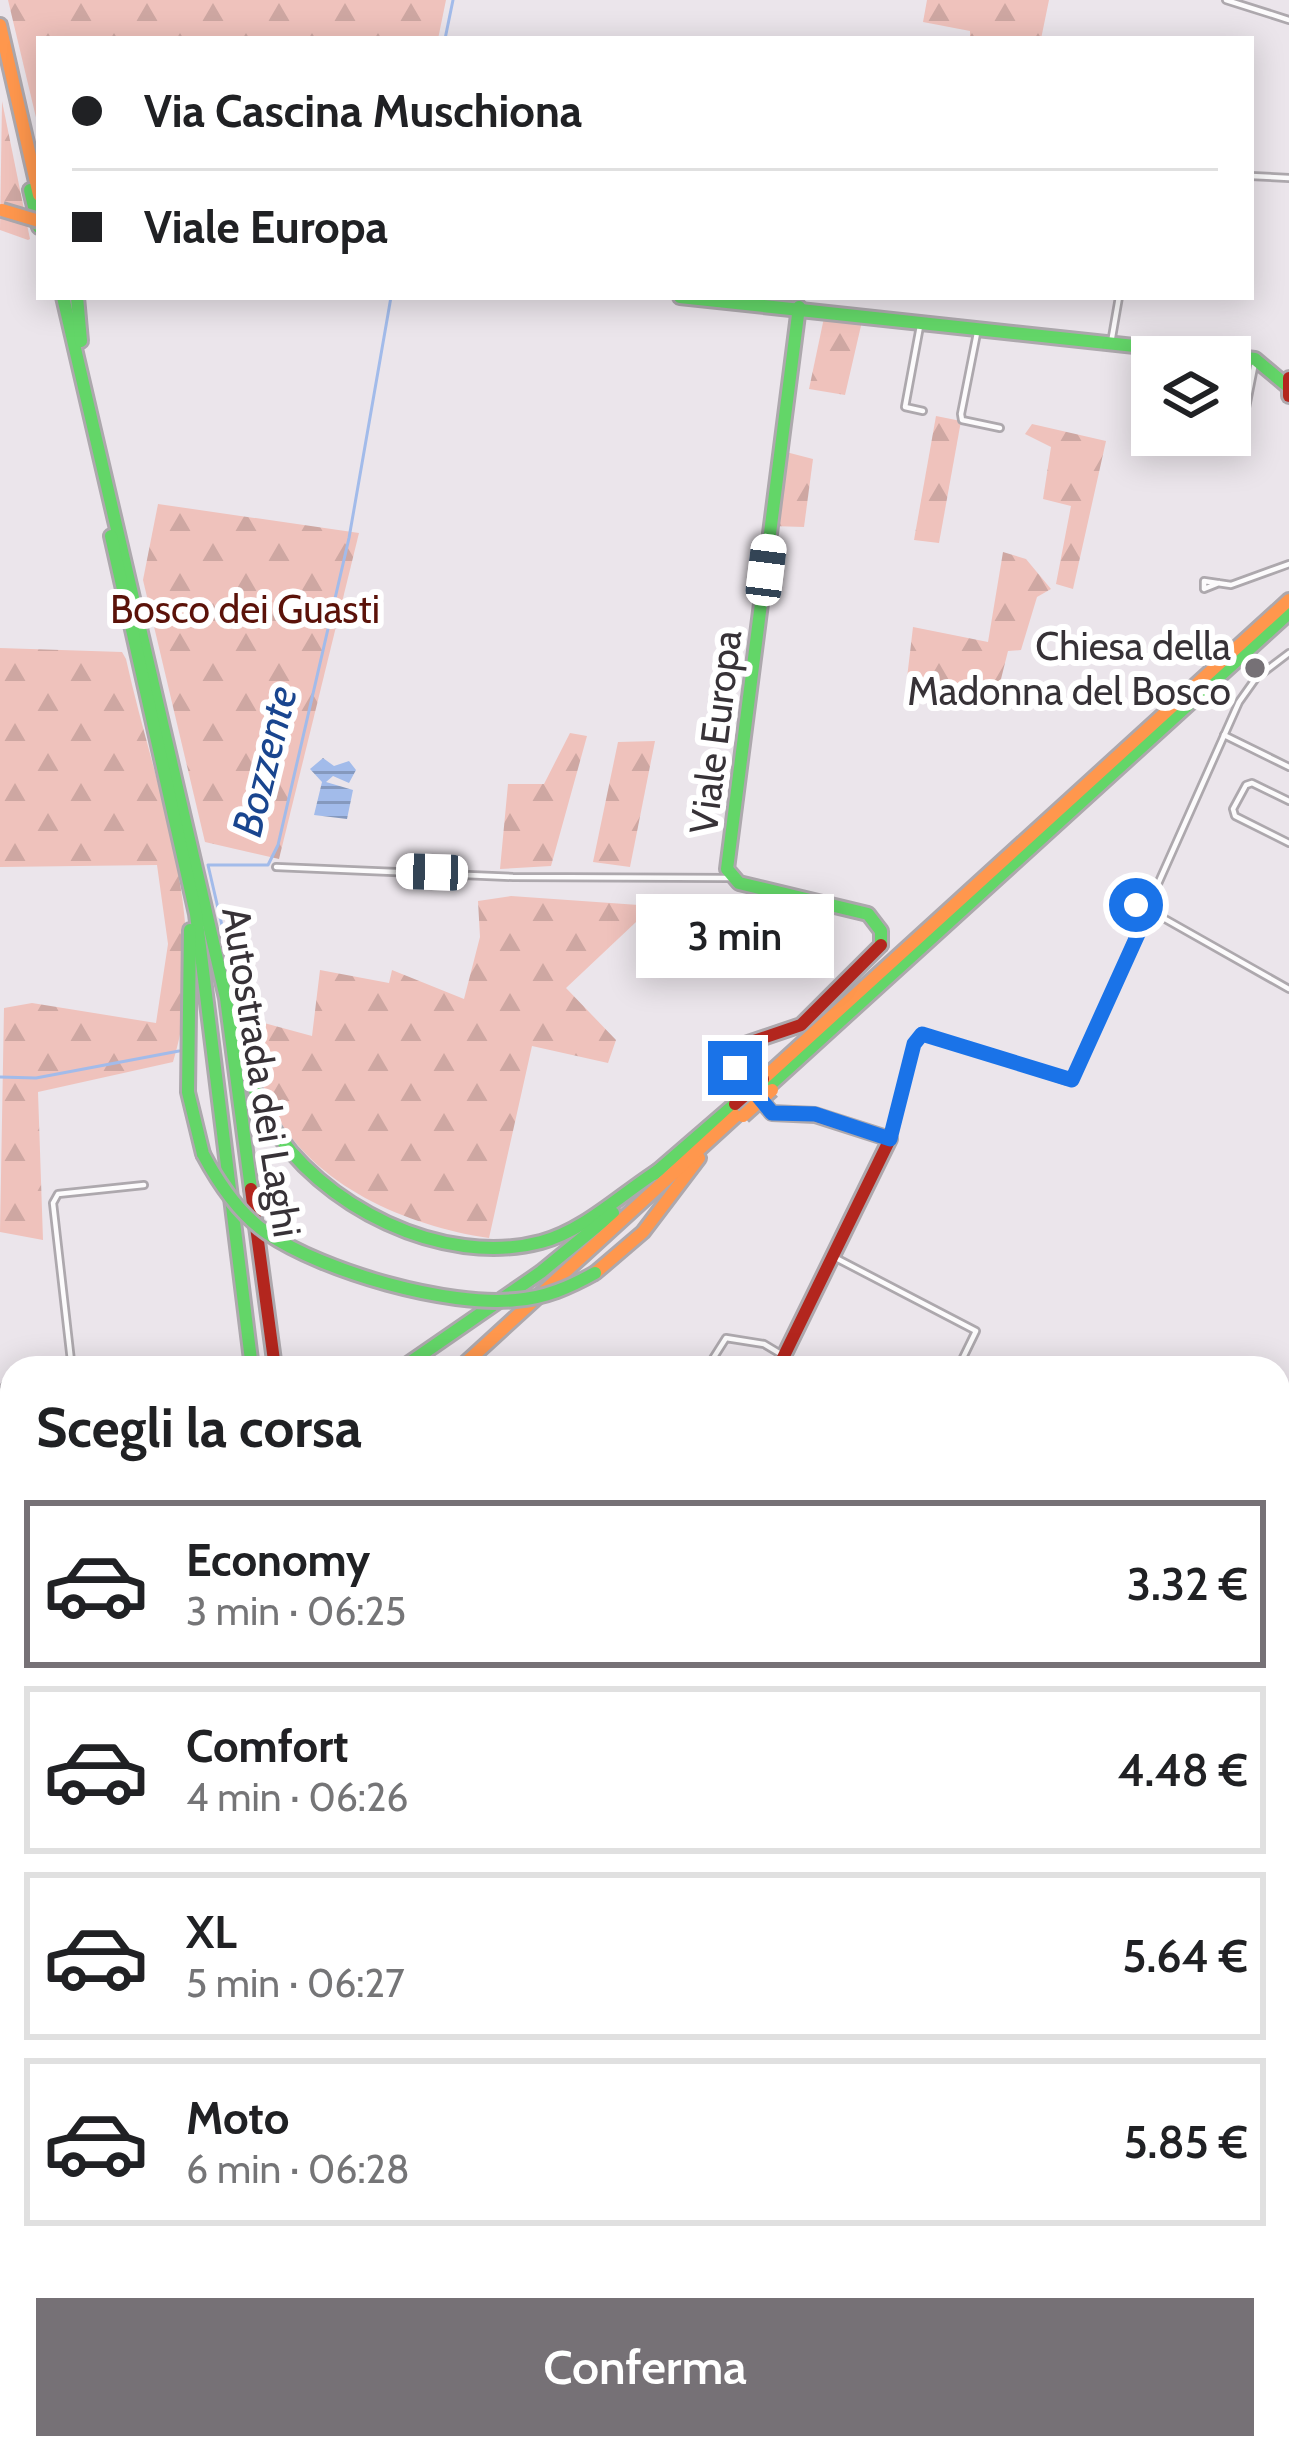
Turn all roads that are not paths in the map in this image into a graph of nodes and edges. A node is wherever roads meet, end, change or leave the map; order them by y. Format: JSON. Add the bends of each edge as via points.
{"nodes":[{"id":1,"x":1226,"y":0,"type":"edge"},
{"id":2,"x":1289,"y":20,"type":"edge"},
{"id":3,"x":0,"y":25,"type":"edge"},
{"id":4,"x":0,"y":60,"type":"edge"},
{"id":5,"x":1254,"y":176,"type":"edge"},
{"id":6,"x":1289,"y":178,"type":"edge"},
{"id":7,"x":36,"y":182,"type":"edge"},
{"id":8,"x":1,"y":209,"type":"edge"},
{"id":9,"x":36,"y":211,"type":"edge"},
{"id":10,"x":36,"y":223,"type":"edge"},
{"id":11,"x":60,"y":300,"type":"edge"},
{"id":12,"x":60,"y":300,"type":"edge"},
{"id":13,"x":77,"y":300,"type":"edge"},
{"id":14,"x":716,"y":300,"type":"edge"},
{"id":15,"x":1118,"y":300,"type":"edge"},
{"id":16,"x":799,"y":307,"type":"junction"},
{"id":17,"x":921,"y":320,"type":"junction"},
{"id":18,"x":978,"y":327,"type":"junction"},
{"id":19,"x":1111,"y":343,"type":"junction"},
{"id":20,"x":1255,"y":359,"type":"junction"},
{"id":21,"x":82,"y":378,"type":"junction"},
{"id":22,"x":1251,"y":380,"type":"edge"},
{"id":23,"x":1287,"y":382,"type":"edge"},
{"id":24,"x":923,"y":411,"type":"dead end"},
{"id":25,"x":1000,"y":428,"type":"dead end"},
{"id":26,"x":1289,"y":564,"type":"edge"},
{"id":27,"x":1219,"y":583,"type":"dead end"},
{"id":28,"x":1289,"y":601,"type":"edge"},
{"id":29,"x":1289,"y":613,"type":"edge"},
{"id":30,"x":1289,"y":653,"type":"edge"},
{"id":31,"x":1224,"y":735,"type":"junction"},
{"id":32,"x":172,"y":762,"type":"junction"},
{"id":33,"x":1289,"y":767,"type":"edge"},
{"id":34,"x":1289,"y":801,"type":"edge"},
{"id":35,"x":1289,"y":843,"type":"edge"},
{"id":36,"x":185,"y":863,"type":"junction"},
{"id":37,"x":276,"y":867,"type":"dead end"},
{"id":38,"x":730,"y":878,"type":"junction"},
{"id":39,"x":1156,"y":898,"type":"junction"},
{"id":40,"x":1145,"y":910,"type":"junction"},
{"id":41,"x":1180,"y":930,"type":"junction"},
{"id":42,"x":1289,"y":989,"type":"edge"},
{"id":43,"x":768,"y":1085,"type":"junction"},
{"id":44,"x":739,"y":1111,"type":"junction"},
{"id":45,"x":890,"y":1139,"type":"junction"},
{"id":46,"x":658,"y":1170,"type":"junction"},
{"id":47,"x":144,"y":1185,"type":"dead end"},
{"id":48,"x":834,"y":1257,"type":"junction"},
{"id":49,"x":70,"y":1356,"type":"edge"},
{"id":50,"x":251,"y":1356,"type":"edge"},
{"id":51,"x":272,"y":1356,"type":"edge"},
{"id":52,"x":419,"y":1356,"type":"edge"},
{"id":53,"x":473,"y":1356,"type":"edge"},
{"id":54,"x":715,"y":1356,"type":"edge"},
{"id":55,"x":775,"y":1356,"type":"edge"},
{"id":56,"x":784,"y":1356,"type":"edge"},
{"id":57,"x":964,"y":1356,"type":"edge"}],
"edges":[{"from":1,"to":2,"type":"street"},
{"from":3,"to":7,"type":"main road"},
{"from":4,"to":9,"type":"main road"},
{"from":5,"to":6,"type":"street"},
{"from":8,"to":10,"type":"main road","bridge":true},
{"from":11,"to":21,"type":"main road","name":"Autostrada dei Laghi"},
{"from":12,"to":36,"type":"main road","name":"Autostrada dei Laghi"},
{"from":13,"to":21,"type":"main road"},
{"from":14,"to":16,"type":"main road"},
{"from":15,"to":19,"type":"street"},
{"from":16,"to":17,"type":"main road"},
{"from":16,"to":38,"type":"main road","name":"Viale Europa"},
{"from":17,"to":18,"type":"main road"},
{"from":17,"to":24,"type":"street","via":[[905,406]]},
{"from":18,"to":19,"type":"main road"},
{"from":18,"to":25,"type":"street","via":[[962,420]]},
{"from":19,"to":20,"type":"main road"},
{"from":20,"to":22,"type":"street"},
{"from":20,"to":23,"type":"main road"},
{"from":21,"to":32,"type":"main road","name":"Autostrada dei Laghi"},
{"from":26,"to":27,"type":"street"},
{"from":28,"to":43,"type":"main road"},
{"from":29,"to":43,"type":"main road"},
{"from":30,"to":31,"type":"street","via":[[1252,682]]},
{"from":31,"to":33,"type":"street"},
{"from":31,"to":39,"type":"street"},
{"from":32,"to":46,"type":"main road","via":[[254,1088],[280,1136],[317,1174],[409,1230],[496,1249],[581,1226]]},
{"from":32,"to":51,"type":"main road","name":"Autostrada dei Laghi","via":[[226,998]]},
{"from":34,"to":35,"type":"street","via":[[1252,782],[1233,809]]},
{"from":36,"to":44,"type":"main road","bridge":true,"via":[[193,965],[188,1092],[203,1154],[256,1224],[327,1262],[490,1301],[552,1293],[595,1273],[643,1232]]},
{"from":36,"to":50,"type":"main road","name":"Autostrada dei Laghi"},
{"from":37,"to":38,"type":"street","name":"Viale Europa"},
{"from":38,"to":45,"type":"main road","name":"Viale Europa","via":[[862,912],[878,925],[873,960],[800,1025],[746,1044],[734,1061],[772,1113],[815,1114]]},
{"from":39,"to":40,"type":"street"},
{"from":39,"to":40,"type":"street","via":[[1138,892]]},
{"from":39,"to":41,"type":"street"},
{"from":40,"to":41,"type":"street"},
{"from":40,"to":45,"type":"street","via":[[1071,1081],[922,1034]]},
{"from":41,"to":42,"type":"street"},
{"from":43,"to":44,"type":"main road","bridge":true},
{"from":44,"to":46,"type":"main road"},
{"from":44,"to":53,"type":"main road"},
{"from":45,"to":48,"type":"main road"},
{"from":46,"to":52,"type":"main road","via":[[568,1253]]},
{"from":47,"to":49,"type":"street","via":[[58,1194],[52,1202]]},
{"from":48,"to":56,"type":"main road"},
{"from":48,"to":57,"type":"street","via":[[976,1331]]},
{"from":54,"to":55,"type":"street","via":[[726,1338],[764,1344]]}]}
